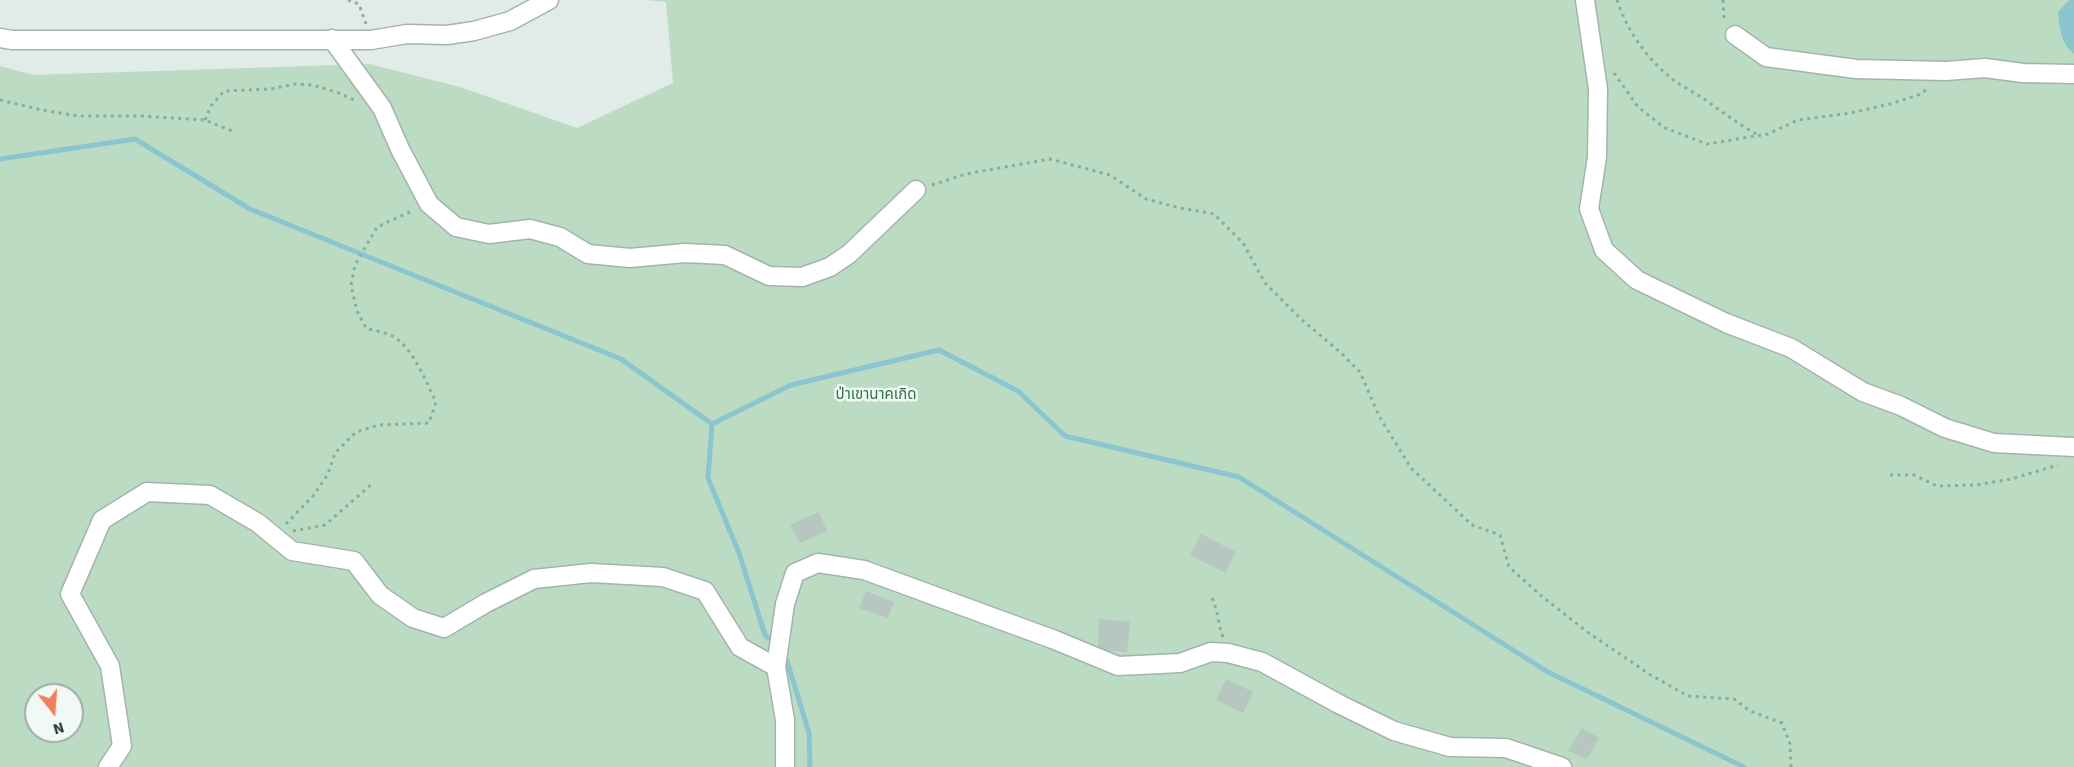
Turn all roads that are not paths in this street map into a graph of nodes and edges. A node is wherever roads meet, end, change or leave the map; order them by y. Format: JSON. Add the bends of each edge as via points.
{"nodes":[{"id":1,"x":549,"y":0,"type":"edge"},
{"id":2,"x":1585,"y":0,"type":"edge"},
{"id":3,"x":1734,"y":35,"type":"dead end"},
{"id":4,"x":0,"y":38,"type":"edge"},
{"id":5,"x":332,"y":39,"type":"junction"},
{"id":6,"x":2074,"y":74,"type":"edge"},
{"id":7,"x":916,"y":190,"type":"road end"},
{"id":8,"x":2069,"y":455,"type":"edge"},
{"id":9,"x":776,"y":667,"type":"junction"},
{"id":10,"x":108,"y":767,"type":"edge"},
{"id":11,"x":785,"y":767,"type":"edge"},
{"id":12,"x":1562,"y":767,"type":"edge"}],
"edges":[{"from":1,"to":5,"type":"street","via":[[510,21],[474,31],[372,40]]},
{"from":2,"to":8,"type":"street","via":[[1598,89],[1597,157],[1589,209],[1604,250],[1637,280],[1726,323],[1791,348],[1863,392],[1944,428],[1994,443]]},
{"from":3,"to":6,"type":"street","via":[[1766,57],[1856,69],[1985,68]]},
{"from":4,"to":5,"type":"street"},
{"from":5,"to":7,"type":"street","via":[[382,108],[429,204],[456,227],[489,234],[530,229],[560,237],[588,255],[725,255],[769,276],[802,277],[830,267],[849,254]]},
{"from":9,"to":10,"type":"street","via":[[740,647],[705,591],[663,577],[591,573],[534,579],[444,628],[413,618],[380,595],[354,561],[292,550],[258,523],[210,495],[147,492],[102,520],[70,594],[110,666],[122,746]]},
{"from":9,"to":11,"type":"street","via":[[785,720]]},
{"from":9,"to":12,"type":"street","via":[[785,604],[795,573],[818,563],[864,570],[1118,666],[1180,663],[1211,652],[1262,662],[1394,731],[1450,747],[1506,748]]}]}
